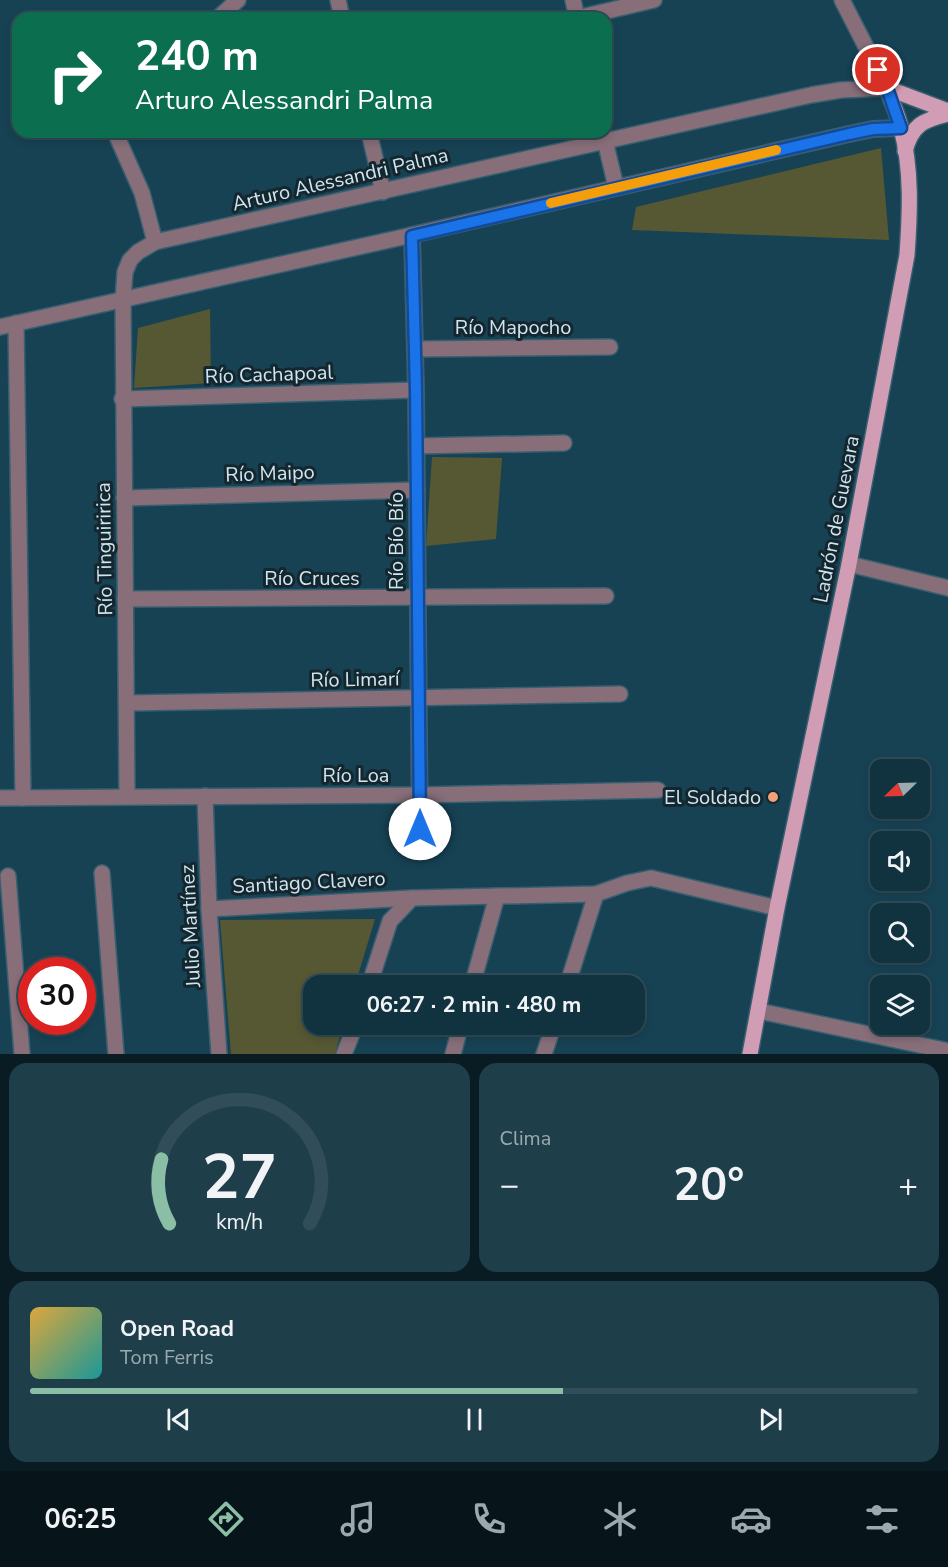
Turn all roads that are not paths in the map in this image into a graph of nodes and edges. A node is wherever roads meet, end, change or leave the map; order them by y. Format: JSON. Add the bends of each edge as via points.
{"nodes":[{"id":1,"x":238,"y":0,"type":"edge"},
{"id":2,"x":654,"y":0,"type":"edge"},
{"id":3,"x":842,"y":0,"type":"edge"},
{"id":4,"x":225,"y":12,"type":"edge"},
{"id":5,"x":603,"y":12,"type":"edge"},
{"id":6,"x":887,"y":88,"type":"junction"},
{"id":7,"x":948,"y":113,"type":"edge"},
{"id":8,"x":901,"y":128,"type":"junction"},
{"id":9,"x":612,"y":134,"type":"edge"},
{"id":10,"x":118,"y":138,"type":"edge"},
{"id":11,"x":370,"y":138,"type":"edge"},
{"id":12,"x":596,"y":138,"type":"edge"},
{"id":13,"x":604,"y":138,"type":"edge"},
{"id":14,"x":905,"y":151,"type":"junction"},
{"id":15,"x":616,"y":187,"type":"junction"},
{"id":16,"x":383,"y":192,"type":"junction"},
{"id":17,"x":412,"y":236,"type":"junction"},
{"id":18,"x":155,"y":242,"type":"junction"},
{"id":19,"x":123,"y":300,"type":"junction"},
{"id":20,"x":16,"y":323,"type":"junction"},
{"id":21,"x":0,"y":327,"type":"edge"},
{"id":22,"x":610,"y":347,"type":"dead end"},
{"id":23,"x":416,"y":349,"type":"junction"},
{"id":24,"x":416,"y":390,"type":"junction"},
{"id":25,"x":122,"y":399,"type":"junction"},
{"id":26,"x":564,"y":443,"type":"dead end"},
{"id":27,"x":417,"y":446,"type":"junction"},
{"id":28,"x":417,"y":490,"type":"junction"},
{"id":29,"x":124,"y":498,"type":"junction"},
{"id":30,"x":849,"y":564,"type":"junction"},
{"id":31,"x":948,"y":588,"type":"edge"},
{"id":32,"x":606,"y":596,"type":"dead end"},
{"id":33,"x":418,"y":598,"type":"junction"},
{"id":34,"x":125,"y":599,"type":"junction"},
{"id":35,"x":620,"y":694,"type":"dead end"},
{"id":36,"x":419,"y":699,"type":"junction"},
{"id":37,"x":127,"y":703,"type":"junction"},
{"id":38,"x":658,"y":790,"type":"dead end"},
{"id":39,"x":420,"y":795,"type":"junction"},
{"id":40,"x":205,"y":796,"type":"junction"},
{"id":41,"x":127,"y":797,"type":"junction"},
{"id":42,"x":0,"y":798,"type":"edge"},
{"id":43,"x":23,"y":798,"type":"junction"},
{"id":44,"x":420,"y":846,"type":"dead end"},
{"id":45,"x":102,"y":873,"type":"dead end"},
{"id":46,"x":8,"y":876,"type":"dead end"},
{"id":47,"x":596,"y":894,"type":"junction"},
{"id":48,"x":497,"y":896,"type":"junction"},
{"id":49,"x":412,"y":898,"type":"junction"},
{"id":50,"x":777,"y":908,"type":"junction"},
{"id":51,"x":209,"y":909,"type":"junction"},
{"id":52,"x":373,"y":975,"type":"edge"},
{"id":53,"x":475,"y":975,"type":"edge"},
{"id":54,"x":570,"y":975,"type":"edge"},
{"id":55,"x":759,"y":1011,"type":"junction"},
{"id":56,"x":352,"y":1035,"type":"edge"},
{"id":57,"x":458,"y":1035,"type":"edge"},
{"id":58,"x":550,"y":1035,"type":"edge"},
{"id":59,"x":948,"y":1051,"type":"edge"},
{"id":60,"x":22,"y":1054,"type":"edge"},
{"id":61,"x":116,"y":1054,"type":"edge"},
{"id":62,"x":219,"y":1054,"type":"edge"},
{"id":63,"x":344,"y":1054,"type":"edge"},
{"id":64,"x":453,"y":1054,"type":"edge"},
{"id":65,"x":544,"y":1054,"type":"edge"},
{"id":66,"x":750,"y":1054,"type":"edge"}],
"edges":[{"from":1,"to":4,"type":"street"},
{"from":2,"to":5,"type":"street"},
{"from":3,"to":6,"type":"street","name":"Ladrón de Guevara"},
{"from":6,"to":7,"type":"main road"},
{"from":6,"to":8,"type":"main road","name":"Ladrón de Guevara"},
{"from":6,"to":9,"type":"street","name":"Arturo Alessandri Palma","via":[[811,94]]},
{"from":7,"to":14,"type":"main road","via":[[919,124],[909,135]]},
{"from":8,"to":14,"type":"main road","name":"Ladrón de Guevara"},
{"from":8,"to":15,"type":"street","via":[[873,129]]},
{"from":10,"to":18,"type":"street","via":[[142,193]]},
{"from":11,"to":16,"type":"street"},
{"from":12,"to":16,"type":"street","name":"Arturo Alessandri Palma"},
{"from":13,"to":15,"type":"street"},
{"from":14,"to":30,"type":"main road","name":"Ladrón de Guevara","via":[[911,205],[907,255]]},
{"from":15,"to":17,"type":"street"},
{"from":16,"to":18,"type":"street","name":"Arturo Alessandri Palma"},
{"from":17,"to":19,"type":"street"},
{"from":17,"to":23,"type":"street","name":"Río Bío Bío"},
{"from":18,"to":19,"type":"street","name":"Arturo Alessandri Palma","via":[[130,260]]},
{"from":19,"to":20,"type":"street"},
{"from":19,"to":25,"type":"street","name":"Río Tinguiririca"},
{"from":20,"to":21,"type":"street"},
{"from":20,"to":43,"type":"street"},
{"from":22,"to":23,"type":"street","name":"Río Mapocho"},
{"from":23,"to":24,"type":"street","name":"Río Bío Bío"},
{"from":24,"to":25,"type":"street","name":"Río Cachapoal"},
{"from":24,"to":27,"type":"street","name":"Río Bío Bío"},
{"from":25,"to":29,"type":"street","name":"Río Tinguiririca"},
{"from":26,"to":27,"type":"street"},
{"from":27,"to":28,"type":"street","name":"Río Bío Bío"},
{"from":28,"to":29,"type":"street","name":"Río Maipo"},
{"from":28,"to":33,"type":"street","name":"Río Bío Bío"},
{"from":29,"to":34,"type":"street","name":"Río Tinguiririca"},
{"from":30,"to":31,"type":"street"},
{"from":30,"to":50,"type":"main road","name":"Ladrón de Guevara"},
{"from":32,"to":33,"type":"street","name":"Río Cruces"},
{"from":33,"to":34,"type":"street","name":"Río Cruces"},
{"from":33,"to":36,"type":"street","name":"Río Bío Bío"},
{"from":34,"to":37,"type":"street","name":"Río Tinguiririca"},
{"from":35,"to":36,"type":"street","name":"Río Limarí"},
{"from":36,"to":37,"type":"street","name":"Río Limarí"},
{"from":36,"to":39,"type":"street","name":"Río Bío Bío"},
{"from":37,"to":41,"type":"street","name":"Río Tinguiririca"},
{"from":38,"to":39,"type":"street","name":"Río Loa"},
{"from":39,"to":40,"type":"street","name":"Río Loa"},
{"from":39,"to":44,"type":"street","name":"Río Bío Bío"},
{"from":40,"to":41,"type":"street","name":"Río Loa"},
{"from":40,"to":51,"type":"street","name":"Julio Martínez"},
{"from":41,"to":43,"type":"street","name":"Río Loa"},
{"from":42,"to":43,"type":"street","name":"Río Loa"},
{"from":45,"to":61,"type":"street"},
{"from":46,"to":60,"type":"street"},
{"from":47,"to":48,"type":"street","name":"Santiago Clavero"},
{"from":47,"to":50,"type":"street","name":"Santiago Clavero","via":[[651,878]]},
{"from":47,"to":54,"type":"street"},
{"from":48,"to":49,"type":"street","name":"Santiago Clavero"},
{"from":48,"to":53,"type":"street"},
{"from":49,"to":51,"type":"street","name":"Santiago Clavero"},
{"from":49,"to":52,"type":"street","via":[[390,921]]},
{"from":50,"to":55,"type":"main road","name":"Ladrón de Guevara"},
{"from":51,"to":62,"type":"street","name":"Julio Martínez"},
{"from":55,"to":59,"type":"street"},
{"from":55,"to":66,"type":"main road","name":"Ladrón de Guevara"},
{"from":56,"to":63,"type":"street"},
{"from":57,"to":64,"type":"street"},
{"from":58,"to":65,"type":"street"}]}
